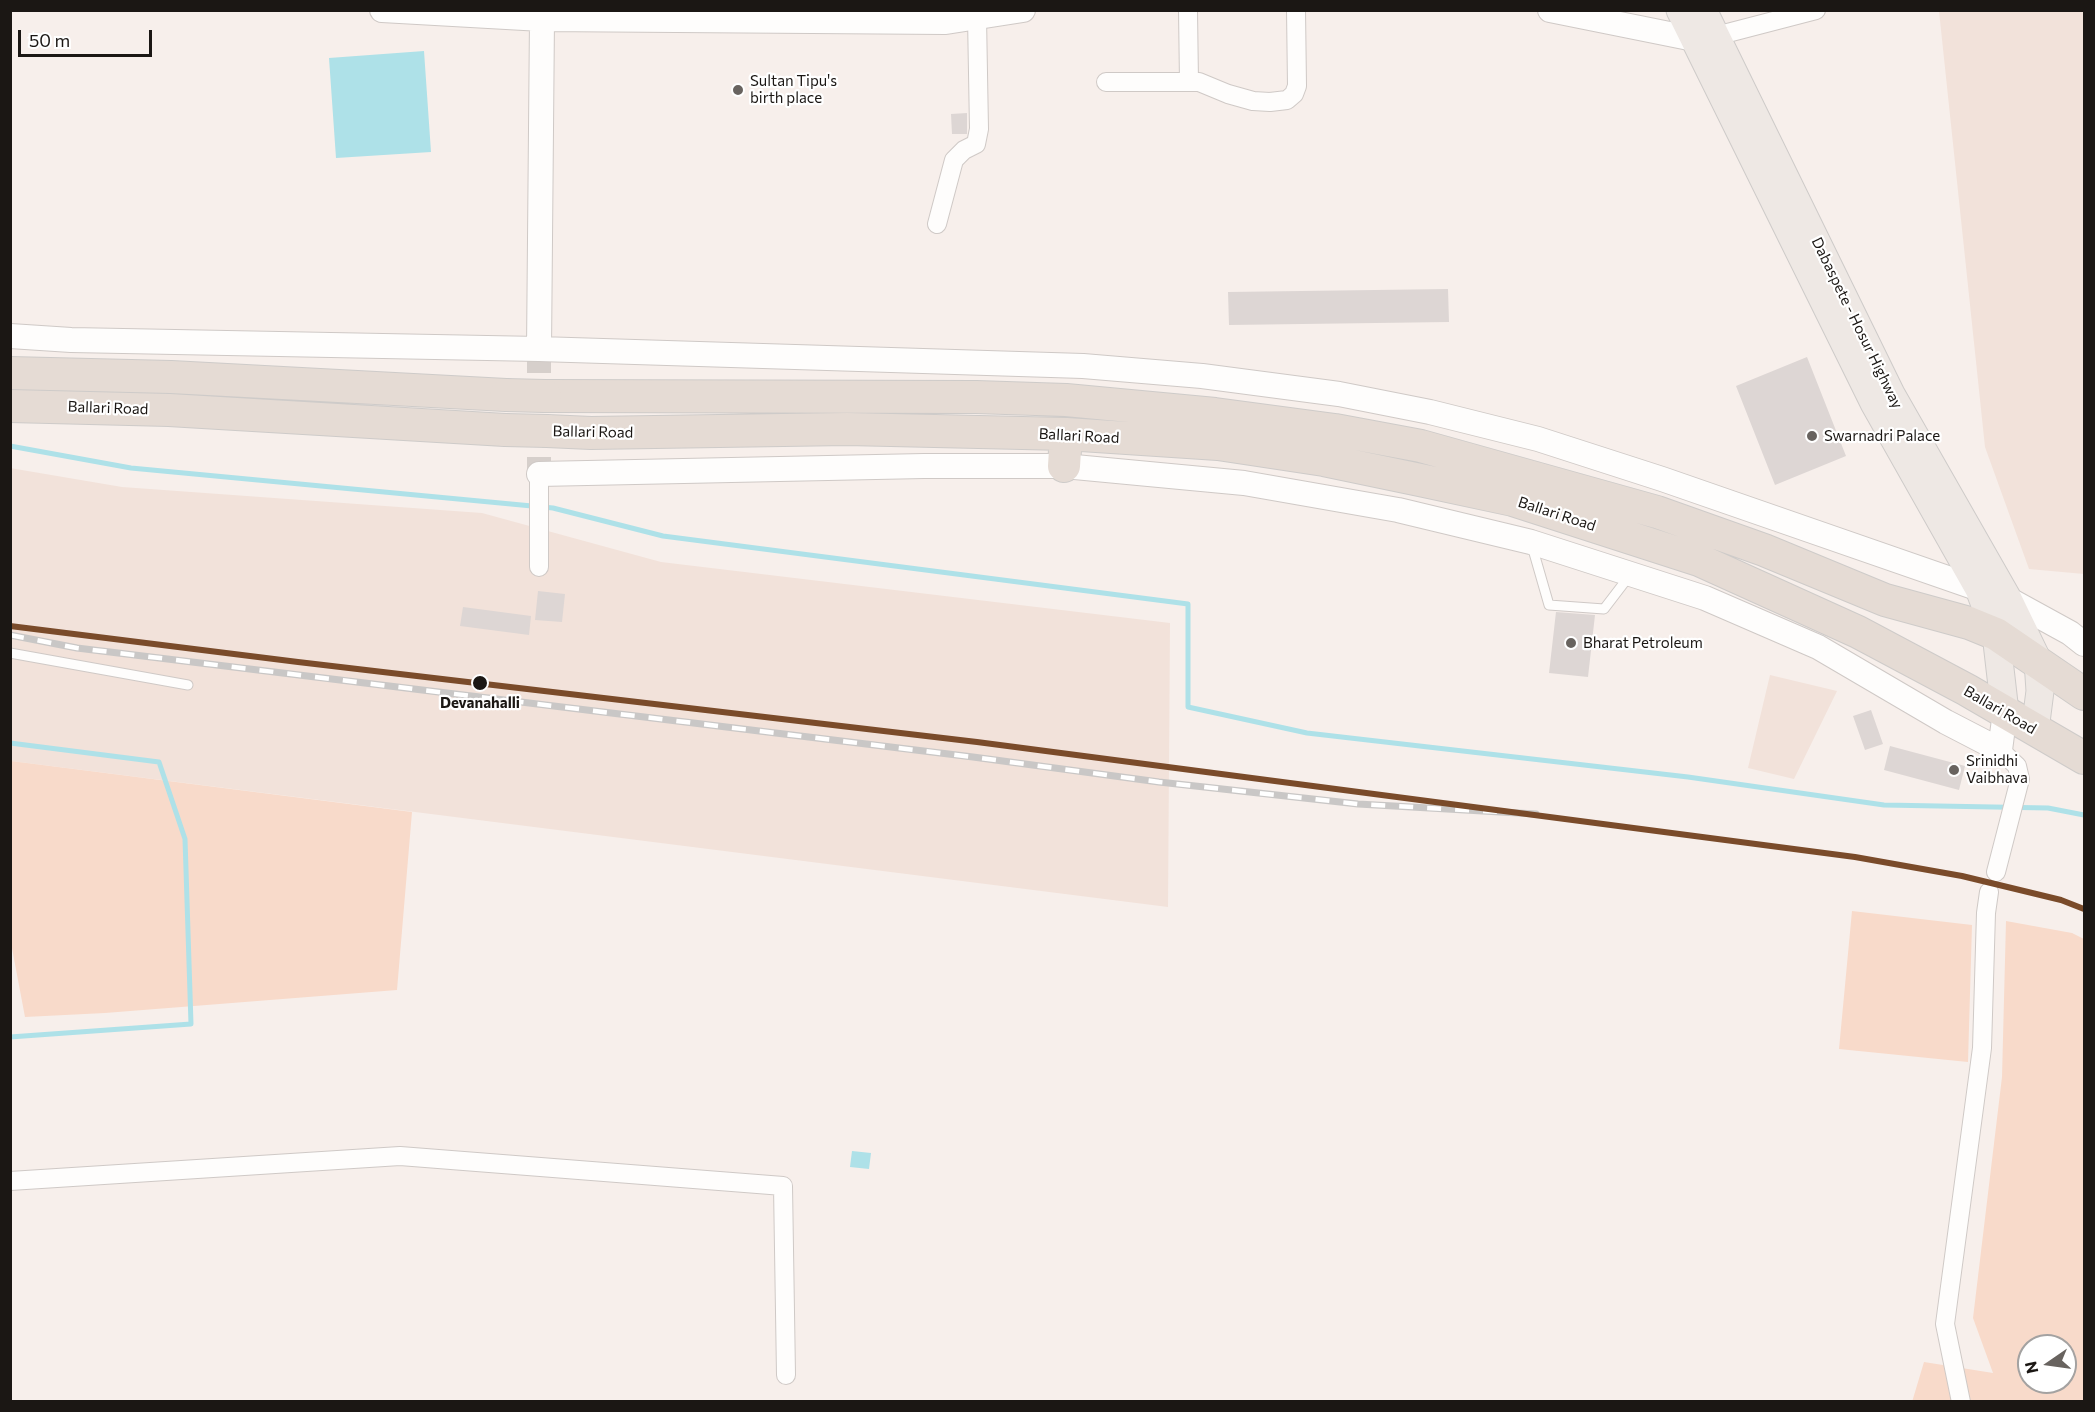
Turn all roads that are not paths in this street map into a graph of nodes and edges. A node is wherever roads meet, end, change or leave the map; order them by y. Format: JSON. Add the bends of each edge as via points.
{"nodes":[{"id":1,"x":382,"y":10,"type":"edge"},
{"id":2,"x":1023,"y":10,"type":"edge"},
{"id":3,"x":1188,"y":10,"type":"edge"},
{"id":4,"x":1296,"y":10,"type":"edge"},
{"id":5,"x":1551,"y":10,"type":"edge"},
{"id":6,"x":1680,"y":10,"type":"edge"},
{"id":7,"x":1703,"y":10,"type":"edge"},
{"id":8,"x":1816,"y":10,"type":"edge"},
{"id":9,"x":387,"y":11,"type":"edge"},
{"id":10,"x":542,"y":15,"type":"edge"},
{"id":11,"x":657,"y":15,"type":"edge"},
{"id":12,"x":848,"y":16,"type":"edge"},
{"id":13,"x":977,"y":17,"type":"junction"},
{"id":14,"x":1705,"y":38,"type":"junction"},
{"id":15,"x":1106,"y":82,"type":"dead end"},
{"id":16,"x":1189,"y":82,"type":"junction"},
{"id":17,"x":937,"y":224,"type":"dead end"},
{"id":18,"x":10,"y":336,"type":"edge"},
{"id":19,"x":539,"y":349,"type":"junction"},
{"id":20,"x":10,"y":373,"type":"edge"},
{"id":21,"x":10,"y":406,"type":"edge"},
{"id":22,"x":1066,"y":434,"type":"junction"},
{"id":23,"x":1064,"y":466,"type":"junction"},
{"id":24,"x":539,"y":474,"type":"joint"},
{"id":25,"x":1531,"y":542,"type":"junction"},
{"id":26,"x":539,"y":567,"type":"dead end"},
{"id":27,"x":1632,"y":573,"type":"junction"},
{"id":28,"x":1979,"y":589,"type":"junction"},
{"id":29,"x":2008,"y":599,"type":"junction"},
{"id":30,"x":1996,"y":634,"type":"junction"},
{"id":31,"x":2085,"y":644,"type":"edge"},
{"id":32,"x":10,"y":653,"type":"edge"},
{"id":33,"x":2038,"y":661,"type":"junction"},
{"id":34,"x":188,"y":685,"type":"dead end"},
{"id":35,"x":2085,"y":694,"type":"edge"},
{"id":36,"x":2005,"y":712,"type":"junction"},
{"id":37,"x":2035,"y":730,"type":"junction"},
{"id":38,"x":2000,"y":750,"type":"junction"},
{"id":39,"x":2085,"y":758,"type":"edge"},
{"id":40,"x":1996,"y":872,"type":"dead end"},
{"id":41,"x":1989,"y":892,"type":"dead end"},
{"id":42,"x":10,"y":1181,"type":"edge"},
{"id":43,"x":786,"y":1375,"type":"dead end"},
{"id":44,"x":1961,"y":1401,"type":"edge"}],
"edges":[{"from":1,"to":9,"type":"street"},
{"from":2,"to":13,"type":"street"},
{"from":3,"to":16,"type":"street"},
{"from":4,"to":16,"type":"street","via":[[1297,86],[1287,100],[1252,101]]},
{"from":5,"to":14,"type":"street"},
{"from":6,"to":14,"type":"main road","name":"Dabaspete - Hosur Highway"},
{"from":7,"to":14,"type":"main road","name":"Dabaspete - Hosur Highway"},
{"from":8,"to":14,"type":"street"},
{"from":9,"to":10,"type":"street"},
{"from":10,"to":11,"type":"street"},
{"from":10,"to":19,"type":"street"},
{"from":11,"to":12,"type":"street"},
{"from":12,"to":13,"type":"street","via":[[946,22]]},
{"from":13,"to":17,"type":"street","via":[[979,129],[976,144],[954,160]]},
{"from":14,"to":28,"type":"main road","name":"Dabaspete - Hosur Highway","via":[[1874,403]]},
{"from":14,"to":29,"type":"main road","name":"Dabaspete - Hosur Highway","via":[[1891,394]]},
{"from":15,"to":16,"type":"street"},
{"from":18,"to":19,"type":"street"},
{"from":19,"to":28,"type":"street","via":[[1083,366],[1339,394],[1538,440]]},
{"from":20,"to":30,"type":"highway","name":"Ballari Road","bridge":true,"via":[[545,396],[1066,400],[1215,414],[1421,446],[1657,512],[1764,550],[1885,600]]},
{"from":21,"to":22,"type":"highway","name":"Ballari Road","bridge":true,"via":[[169,410],[591,433],[847,429]]},
{"from":22,"to":23,"type":"highway"},
{"from":22,"to":36,"type":"highway","name":"Ballari Road","via":[[1218,444],[1312,458],[1513,500],[1699,560],[1857,632]]},
{"from":23,"to":24,"type":"street"},
{"from":23,"to":25,"type":"street","via":[[1244,483],[1398,510]]},
{"from":24,"to":26,"type":"street"},
{"from":25,"to":27,"type":"street"},
{"from":25,"to":27,"type":"lane","via":[[1549,606],[1604,609]]},
{"from":27,"to":38,"type":"street","via":[[1706,598],[1818,647]]},
{"from":28,"to":29,"type":"street"},
{"from":28,"to":30,"type":"main road","name":"Dabaspete - Hosur Highway"},
{"from":29,"to":31,"type":"street"},
{"from":29,"to":33,"type":"main road","name":"Dabaspete - Hosur Highway"},
{"from":30,"to":33,"type":"highway","name":"Ballari Road"},
{"from":30,"to":36,"type":"main road","name":"Dabaspete - Hosur Highway"},
{"from":32,"to":34,"type":"lane"},
{"from":33,"to":35,"type":"highway"},
{"from":33,"to":37,"type":"main road","via":[[2040,690]]},
{"from":36,"to":37,"type":"highway","name":"Ballari Road"},
{"from":36,"to":38,"type":"street"},
{"from":37,"to":39,"type":"highway","name":"Ballari Road"},
{"from":38,"to":40,"type":"street","via":[[2017,766],[2020,779]]},
{"from":41,"to":44,"type":"street","via":[[1983,1048],[1945,1324]]},
{"from":42,"to":43,"type":"street","via":[[400,1156],[783,1186]]}]}
